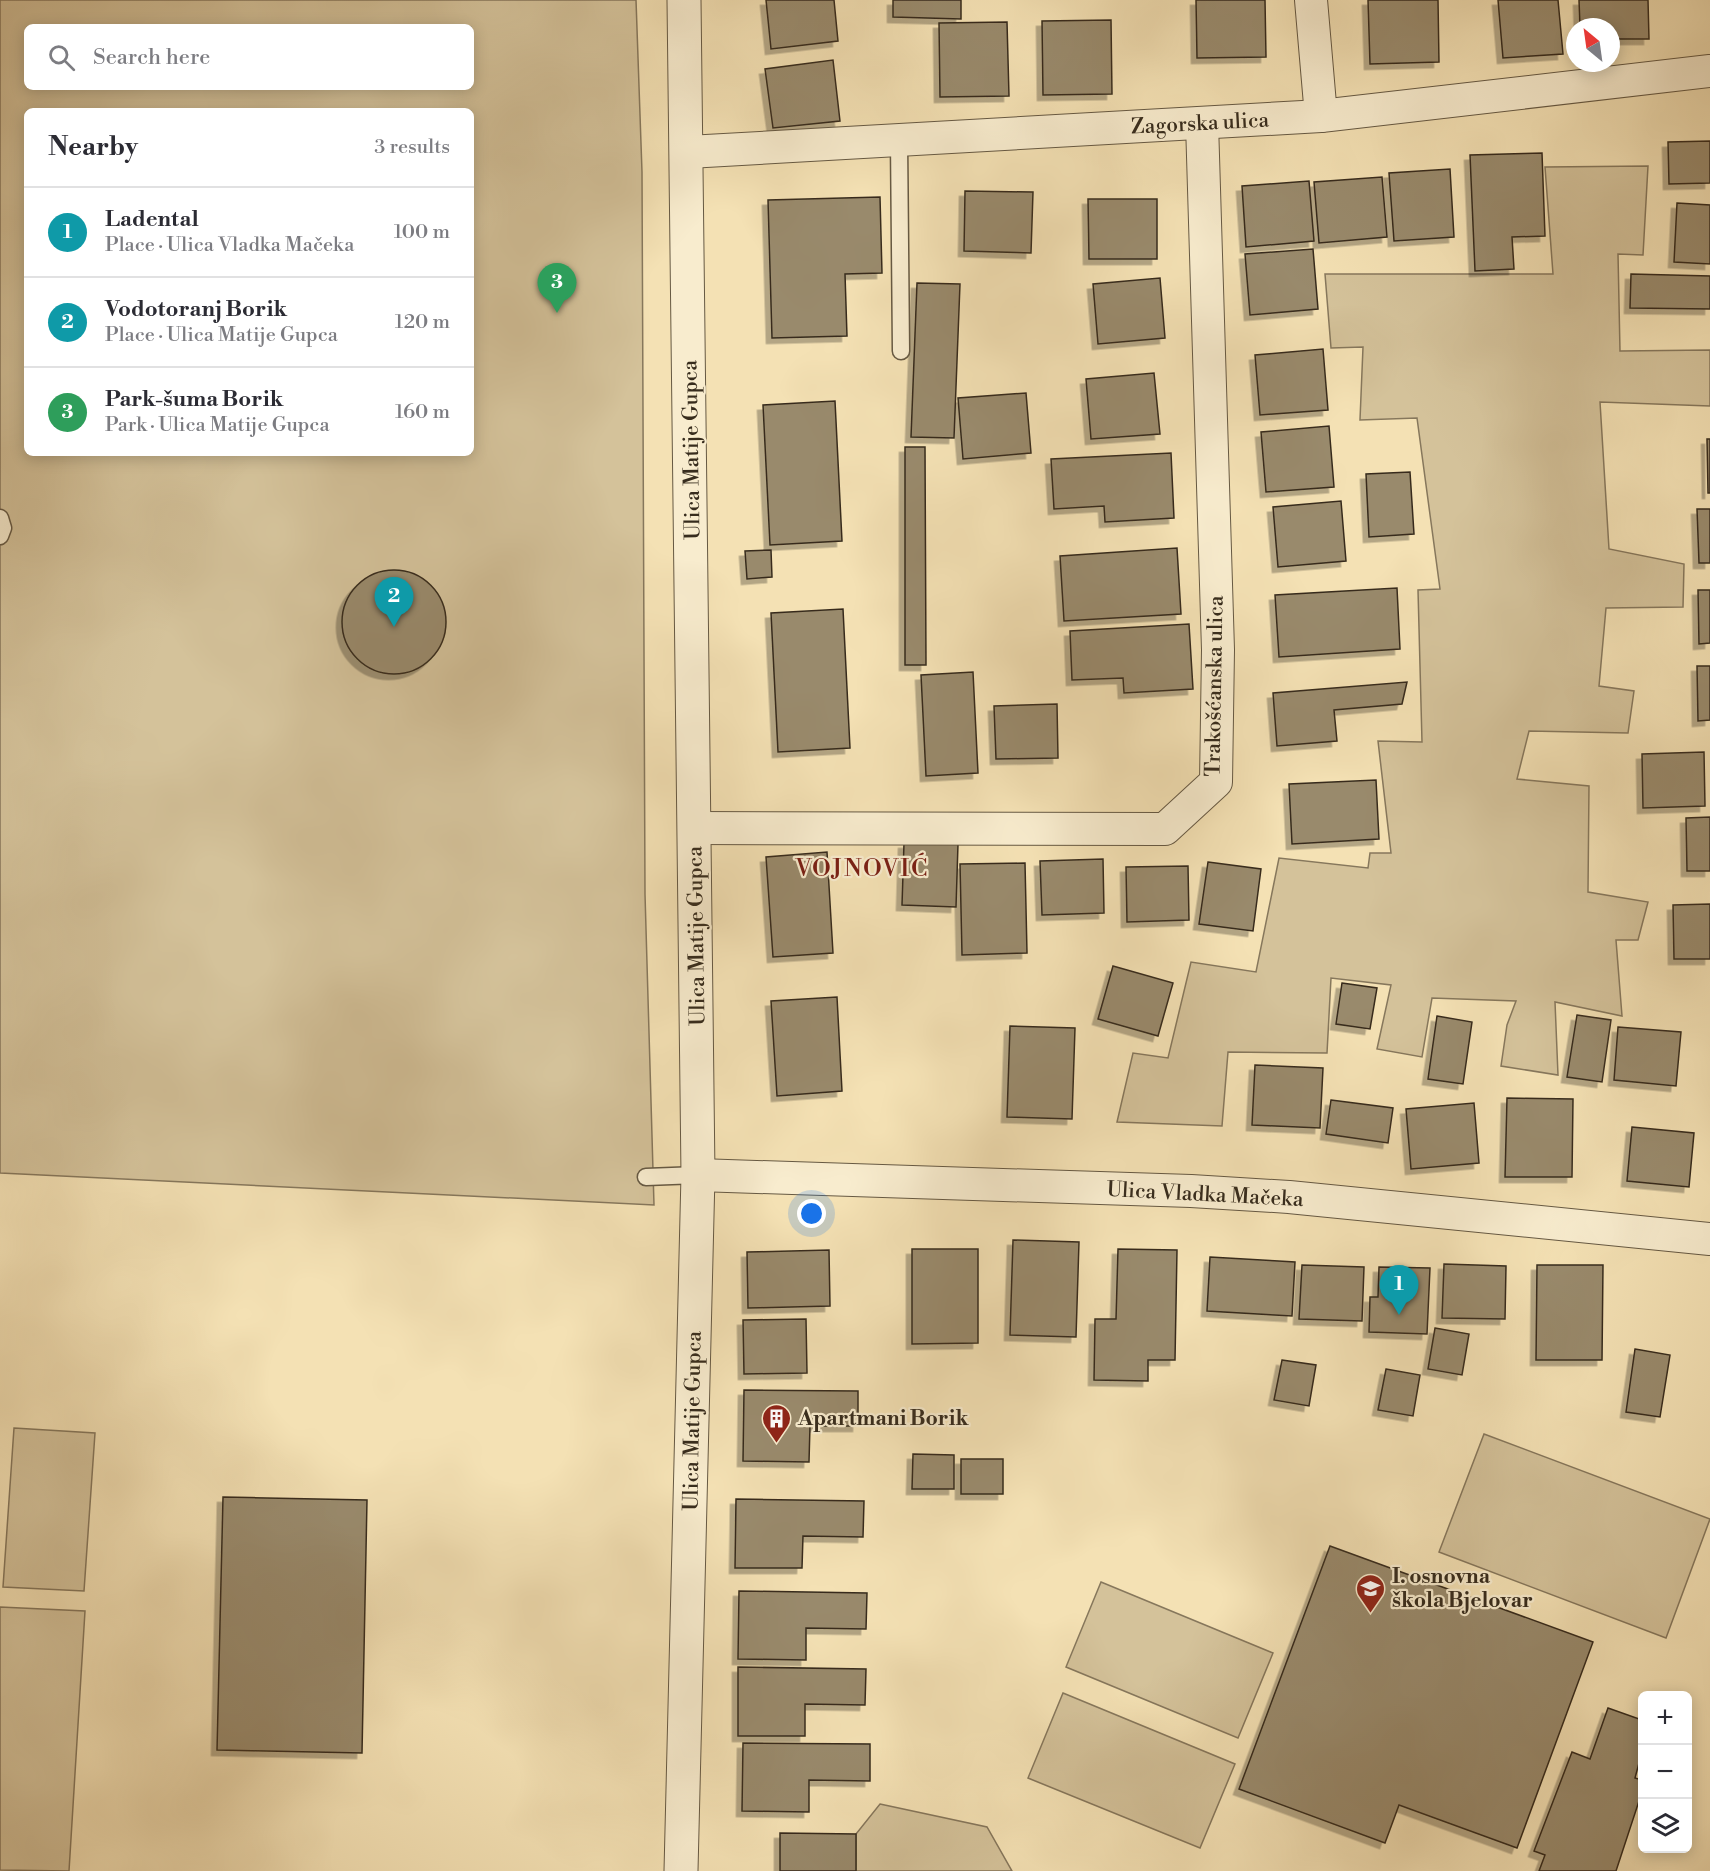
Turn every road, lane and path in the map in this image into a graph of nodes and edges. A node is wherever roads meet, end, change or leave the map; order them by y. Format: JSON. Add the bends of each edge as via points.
{"nodes":[{"id":1,"x":684,"y":0,"type":"edge"},
{"id":2,"x":1311,"y":0,"type":"edge"},
{"id":3,"x":1710,"y":71,"type":"edge"},
{"id":4,"x":1321,"y":116,"type":"junction"},
{"id":5,"x":1202,"y":123,"type":"junction"},
{"id":6,"x":899,"y":140,"type":"junction"},
{"id":7,"x":688,"y":152,"type":"junction"},
{"id":8,"x":901,"y":351,"type":"dead end"},
{"id":9,"x":0,"y":518,"type":"edge"},
{"id":10,"x":0,"y":536,"type":"edge"},
{"id":11,"x":694,"y":828,"type":"junction"},
{"id":12,"x":698,"y":1175,"type":"junction"},
{"id":13,"x":646,"y":1177,"type":"dead end"},
{"id":14,"x":1710,"y":1239,"type":"edge"},
{"id":15,"x":681,"y":1871,"type":"edge"}],
"edges":[{"from":1,"to":7,"type":"street","name":"Ulica Matije Gupca"},
{"from":2,"to":4,"type":"street"},
{"from":3,"to":4,"type":"street","name":"Zagorska ulica"},
{"from":4,"to":5,"type":"street","name":"Zagorska ulica"},
{"from":5,"to":6,"type":"street","name":"Zagorska ulica"},
{"from":5,"to":11,"type":"street","name":"Trakošćanska ulica","via":[[1218,650],[1216,782],[1165,829]]},
{"from":6,"to":7,"type":"street","name":"Zagorska ulica"},
{"from":6,"to":8,"type":"lane"},
{"from":7,"to":11,"type":"street","name":"Ulica Matije Gupca"},
{"from":9,"to":10,"type":"lane"},
{"from":11,"to":12,"type":"street","name":"Ulica Matije Gupca"},
{"from":12,"to":13,"type":"lane"},
{"from":12,"to":14,"type":"street","name":"Ulica Vladka Mačeka","via":[[1278,1197]]},
{"from":12,"to":15,"type":"street","name":"Ulica Matije Gupca"}]}
